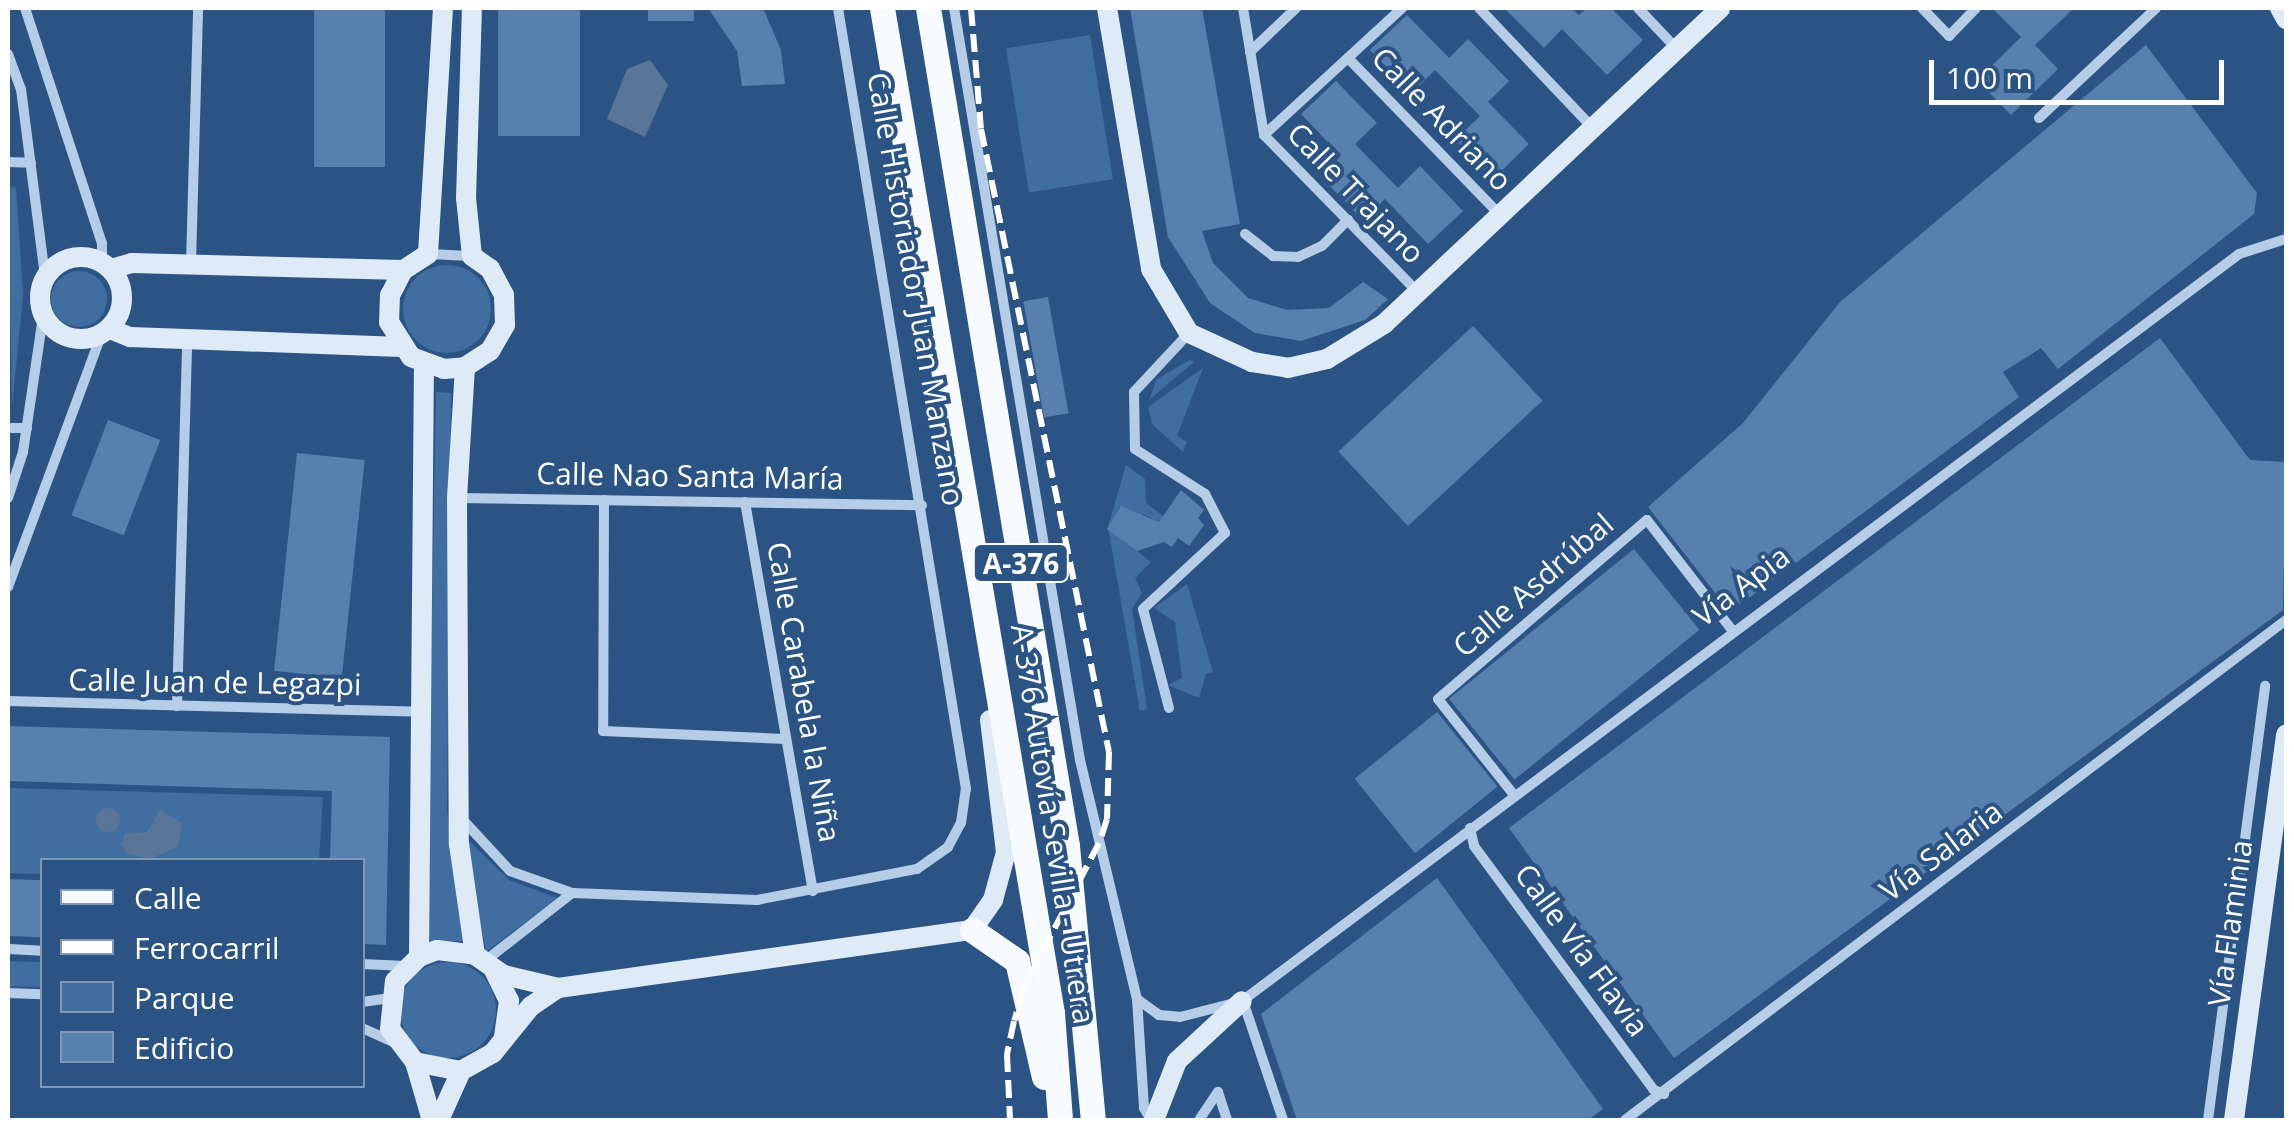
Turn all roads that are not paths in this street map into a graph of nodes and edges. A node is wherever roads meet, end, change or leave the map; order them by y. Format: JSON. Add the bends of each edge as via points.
{"nodes":[{"id":1,"x":25,"y":8,"type":"edge"},
{"id":2,"x":198,"y":8,"type":"edge"},
{"id":3,"x":443,"y":8,"type":"edge"},
{"id":4,"x":472,"y":8,"type":"edge"},
{"id":5,"x":838,"y":8,"type":"edge"},
{"id":6,"x":882,"y":8,"type":"edge"},
{"id":7,"x":928,"y":8,"type":"edge"},
{"id":8,"x":954,"y":8,"type":"edge"},
{"id":9,"x":1108,"y":8,"type":"edge"},
{"id":10,"x":1242,"y":8,"type":"edge"},
{"id":11,"x":1296,"y":8,"type":"edge"},
{"id":12,"x":1402,"y":8,"type":"edge"},
{"id":13,"x":1480,"y":8,"type":"edge"},
{"id":14,"x":1638,"y":8,"type":"edge"},
{"id":15,"x":1720,"y":8,"type":"edge"},
{"id":16,"x":1922,"y":8,"type":"edge"},
{"id":17,"x":1976,"y":8,"type":"edge"},
{"id":18,"x":2156,"y":8,"type":"edge"},
{"id":19,"x":2280,"y":8,"type":"edge"},
{"id":20,"x":2286,"y":19,"type":"edge"},
{"id":21,"x":1677,"y":49,"type":"junction"},
{"id":22,"x":1250,"y":52,"type":"junction"},
{"id":23,"x":8,"y":54,"type":"edge"},
{"id":24,"x":1348,"y":58,"type":"junction"},
{"id":25,"x":2039,"y":118,"type":"dead end"},
{"id":26,"x":1593,"y":128,"type":"junction"},
{"id":27,"x":1264,"y":135,"type":"junction"},
{"id":28,"x":8,"y":162,"type":"edge"},
{"id":29,"x":31,"y":163,"type":"junction"},
{"id":30,"x":1500,"y":215,"type":"junction"},
{"id":31,"x":1348,"y":220,"type":"junction"},
{"id":32,"x":1245,"y":234,"type":"dead end"},
{"id":33,"x":2286,"y":239,"type":"edge"},
{"id":34,"x":428,"y":254,"type":"junction"},
{"id":35,"x":472,"y":256,"type":"junction"},
{"id":36,"x":191,"y":263,"type":"junction"},
{"id":37,"x":107,"y":266,"type":"junction"},
{"id":38,"x":402,"y":270,"type":"junction"},
{"id":39,"x":46,"y":276,"type":"junction"},
{"id":40,"x":1419,"y":293,"type":"junction"},
{"id":41,"x":44,"y":316,"type":"junction"},
{"id":42,"x":106,"y":332,"type":"junction"},
{"id":43,"x":1188,"y":333,"type":"junction"},
{"id":44,"x":187,"y":340,"type":"junction"},
{"id":45,"x":401,"y":347,"type":"junction"},
{"id":46,"x":424,"y":364,"type":"junction"},
{"id":47,"x":465,"y":366,"type":"junction"},
{"id":48,"x":8,"y":428,"type":"edge"},
{"id":49,"x":27,"y":428,"type":"junction"},
{"id":50,"x":8,"y":498,"type":"edge"},
{"id":51,"x":457,"y":498,"type":"junction"},
{"id":52,"x":604,"y":500,"type":"junction"},
{"id":53,"x":745,"y":502,"type":"junction"},
{"id":54,"x":922,"y":505,"type":"junction"},
{"id":55,"x":8,"y":586,"type":"edge"},
{"id":56,"x":2286,"y":620,"type":"edge"},
{"id":57,"x":1732,"y":630,"type":"junction"},
{"id":58,"x":993,"y":654,"type":"junction"},
{"id":59,"x":2266,"y":686,"type":"dead end"},
{"id":60,"x":8,"y":702,"type":"edge"},
{"id":61,"x":177,"y":706,"type":"junction"},
{"id":62,"x":1169,"y":708,"type":"dead end"},
{"id":63,"x":422,"y":712,"type":"junction"},
{"id":64,"x":2286,"y":734,"type":"edge"},
{"id":65,"x":786,"y":738,"type":"junction"},
{"id":66,"x":1514,"y":794,"type":"junction"},
{"id":67,"x":459,"y":816,"type":"junction"},
{"id":68,"x":1470,"y":828,"type":"junction"},
{"id":69,"x":813,"y":891,"type":"junction"},
{"id":70,"x":572,"y":893,"type":"junction"},
{"id":71,"x":972,"y":930,"type":"junction"},
{"id":72,"x":8,"y":949,"type":"edge"},
{"id":73,"x":40,"y":951,"type":"edge"},
{"id":74,"x":412,"y":961,"type":"junction"},
{"id":75,"x":484,"y":961,"type":"junction"},
{"id":76,"x":365,"y":964,"type":"edge"},
{"id":77,"x":558,"y":988,"type":"junction"},
{"id":78,"x":8,"y":993,"type":"edge"},
{"id":79,"x":40,"y":994,"type":"edge"},
{"id":80,"x":388,"y":998,"type":"junction"},
{"id":81,"x":1137,"y":999,"type":"junction"},
{"id":82,"x":1242,"y":1000,"type":"junction"},
{"id":83,"x":365,"y":1002,"type":"edge"},
{"id":84,"x":365,"y":1029,"type":"edge"},
{"id":85,"x":504,"y":1038,"type":"junction"},
{"id":86,"x":397,"y":1043,"type":"junction"},
{"id":87,"x":415,"y":1062,"type":"junction"},
{"id":88,"x":461,"y":1070,"type":"junction"},
{"id":89,"x":1664,"y":1094,"type":"junction"},
{"id":90,"x":1148,"y":1118,"type":"edge"},
{"id":91,"x":435,"y":1120,"type":"edge"},
{"id":92,"x":1052,"y":1120,"type":"edge"},
{"id":93,"x":1060,"y":1120,"type":"edge"},
{"id":94,"x":1093,"y":1120,"type":"edge"},
{"id":95,"x":1199,"y":1120,"type":"edge"},
{"id":96,"x":1227,"y":1120,"type":"edge"},
{"id":97,"x":1284,"y":1120,"type":"edge"},
{"id":98,"x":1625,"y":1120,"type":"edge"},
{"id":99,"x":2208,"y":1120,"type":"edge"},
{"id":100,"x":2234,"y":1120,"type":"edge"}],
"edges":[{"from":1,"to":37,"type":"street"},
{"from":2,"to":36,"type":"street"},
{"from":3,"to":34,"type":"street"},
{"from":4,"to":35,"type":"street","via":[[466,198]]},
{"from":5,"to":54,"type":"street","name":"Calle Historiador Juan Manzano"},
{"from":6,"to":58,"type":"main road","name":"A-376 Autovía Sevilla - Utrera","number":"A-376"},
{"from":7,"to":94,"type":"main road","name":"A-376 Autovía Sevilla - Utrera","number":"A-376","via":[[1067,846]]},
{"from":8,"to":81,"type":"street","via":[[1080,760]]},
{"from":9,"to":43,"type":"street","via":[[1152,269]]},
{"from":10,"to":22,"type":"street","name":"Calle Trajano"},
{"from":11,"to":22,"type":"street"},
{"from":12,"to":24,"type":"street"},
{"from":13,"to":26,"type":"street"},
{"from":14,"to":21,"type":"street"},
{"from":15,"to":21,"type":"street"},
{"from":16,"to":17,"type":"street","via":[[1949,36]]},
{"from":18,"to":25,"type":"street"},
{"from":19,"to":20,"type":"street"},
{"from":21,"to":26,"type":"street"},
{"from":22,"to":27,"type":"street","name":"Calle Trajano"},
{"from":23,"to":29,"type":"street","via":[[21,89]]},
{"from":24,"to":27,"type":"street"},
{"from":24,"to":30,"type":"street","name":"Calle Adriano"},
{"from":26,"to":30,"type":"street"},
{"from":27,"to":31,"type":"street","name":"Calle Trajano"},
{"from":28,"to":29,"type":"street"},
{"from":29,"to":39,"type":"street"},
{"from":30,"to":40,"type":"street"},
{"from":31,"to":32,"type":"street","via":[[1322,246],[1298,257],[1273,256]]},
{"from":31,"to":40,"type":"street","name":"Calle Trajano"},
{"from":33,"to":57,"type":"street","name":"Vía Apia","via":[[2238,254]]},
{"from":34,"to":35,"type":"street"},
{"from":34,"to":38,"type":"street"},
{"from":35,"to":47,"type":"street","via":[[490,268],[504,295],[505,324],[490,351]]},
{"from":36,"to":37,"type":"street"},
{"from":36,"to":38,"type":"street"},
{"from":37,"to":39,"type":"street","via":[[82,256]]},
{"from":37,"to":42,"type":"street","via":[[122,288],[122,310]]},
{"from":38,"to":45,"type":"street","via":[[390,294],[389,322]]},
{"from":39,"to":41,"type":"street"},
{"from":40,"to":43,"type":"street","via":[[1359,342],[1288,368],[1252,362]]},
{"from":41,"to":42,"type":"street","via":[[58,333],[80,340]]},
{"from":41,"to":49,"type":"street"},
{"from":42,"to":44,"type":"street"},
{"from":42,"to":55,"type":"street"},
{"from":43,"to":62,"type":"street","via":[[1134,392],[1136,448],[1206,494],[1225,533],[1143,608]]},
{"from":44,"to":45,"type":"street"},
{"from":44,"to":61,"type":"street"},
{"from":45,"to":46,"type":"street"},
{"from":46,"to":47,"type":"street"},
{"from":46,"to":63,"type":"street"},
{"from":47,"to":51,"type":"street"},
{"from":48,"to":49,"type":"street"},
{"from":49,"to":50,"type":"street"},
{"from":51,"to":52,"type":"street","name":"Calle Nao Santa María"},
{"from":51,"to":67,"type":"street"},
{"from":52,"to":53,"type":"street","name":"Calle Nao Santa María"},
{"from":52,"to":65,"type":"street","via":[[603,732]]},
{"from":53,"to":54,"type":"street","name":"Calle Nao Santa María"},
{"from":53,"to":65,"type":"street","name":"Calle Carabela la Niña"},
{"from":54,"to":69,"type":"street","name":"Calle Historiador Juan Manzano","via":[[966,789],[961,823],[948,847],[917,870]]},
{"from":56,"to":89,"type":"street","name":"Vía Salaria"},
{"from":57,"to":66,"type":"street","name":"Vía Apia"},
{"from":57,"to":66,"type":"street","name":"Calle Asdrúbal","via":[[1646,520],[1438,699]]},
{"from":58,"to":71,"type":"street","via":[[988,706],[1006,852],[993,900]]},
{"from":58,"to":93,"type":"main road","name":"A-376 Autovía Sevilla - Utrera","number":"A-376","via":[[1052,1012]]},
{"from":59,"to":99,"type":"street"},
{"from":60,"to":61,"type":"street","name":"Calle Juan de Legazpi"},
{"from":61,"to":63,"type":"street","name":"Calle Juan de Legazpi"},
{"from":63,"to":74,"type":"street"},
{"from":64,"to":100,"type":"street","name":"Vía Flaminia"},
{"from":65,"to":69,"type":"street","name":"Calle Carabela la Niña"},
{"from":66,"to":68,"type":"street","name":"Vía Apia"},
{"from":67,"to":70,"type":"street","name":"Calle Historiador Juan Manzano","via":[[510,871]]},
{"from":67,"to":75,"type":"street"},
{"from":68,"to":82,"type":"street","name":"Vía Apia"},
{"from":68,"to":89,"type":"street","name":"Calle Vía Flavia","via":[[1474,846],[1654,1090]]},
{"from":69,"to":70,"type":"street","name":"Calle Historiador Juan Manzano","via":[[757,900]]},
{"from":70,"to":75,"type":"street"},
{"from":71,"to":77,"type":"street"},
{"from":71,"to":92,"type":"main road","via":[[1006,949],[1024,976]]},
{"from":72,"to":73,"type":"street"},
{"from":74,"to":75,"type":"street","via":[[437,950]]},
{"from":74,"to":76,"type":"street"},
{"from":74,"to":80,"type":"street"},
{"from":75,"to":77,"type":"street"},
{"from":75,"to":85,"type":"street","via":[[509,1001]]},
{"from":77,"to":85,"type":"street"},
{"from":78,"to":79,"type":"street"},
{"from":80,"to":83,"type":"street"},
{"from":80,"to":86,"type":"street"},
{"from":81,"to":82,"type":"street","name":"Vía Apia","via":[[1159,1016]]},
{"from":81,"to":90,"type":"street"},
{"from":82,"to":90,"type":"street","name":"Vía Apia","via":[[1177,1061]]},
{"from":82,"to":97,"type":"street"},
{"from":84,"to":86,"type":"street"},
{"from":85,"to":88,"type":"street","via":[[478,1064]]},
{"from":86,"to":87,"type":"street"},
{"from":87,"to":88,"type":"street"},
{"from":87,"to":91,"type":"street"},
{"from":88,"to":91,"type":"street"},
{"from":89,"to":98,"type":"street","name":"Vía Salaria"},
{"from":95,"to":96,"type":"street","via":[[1218,1092]]}]}
